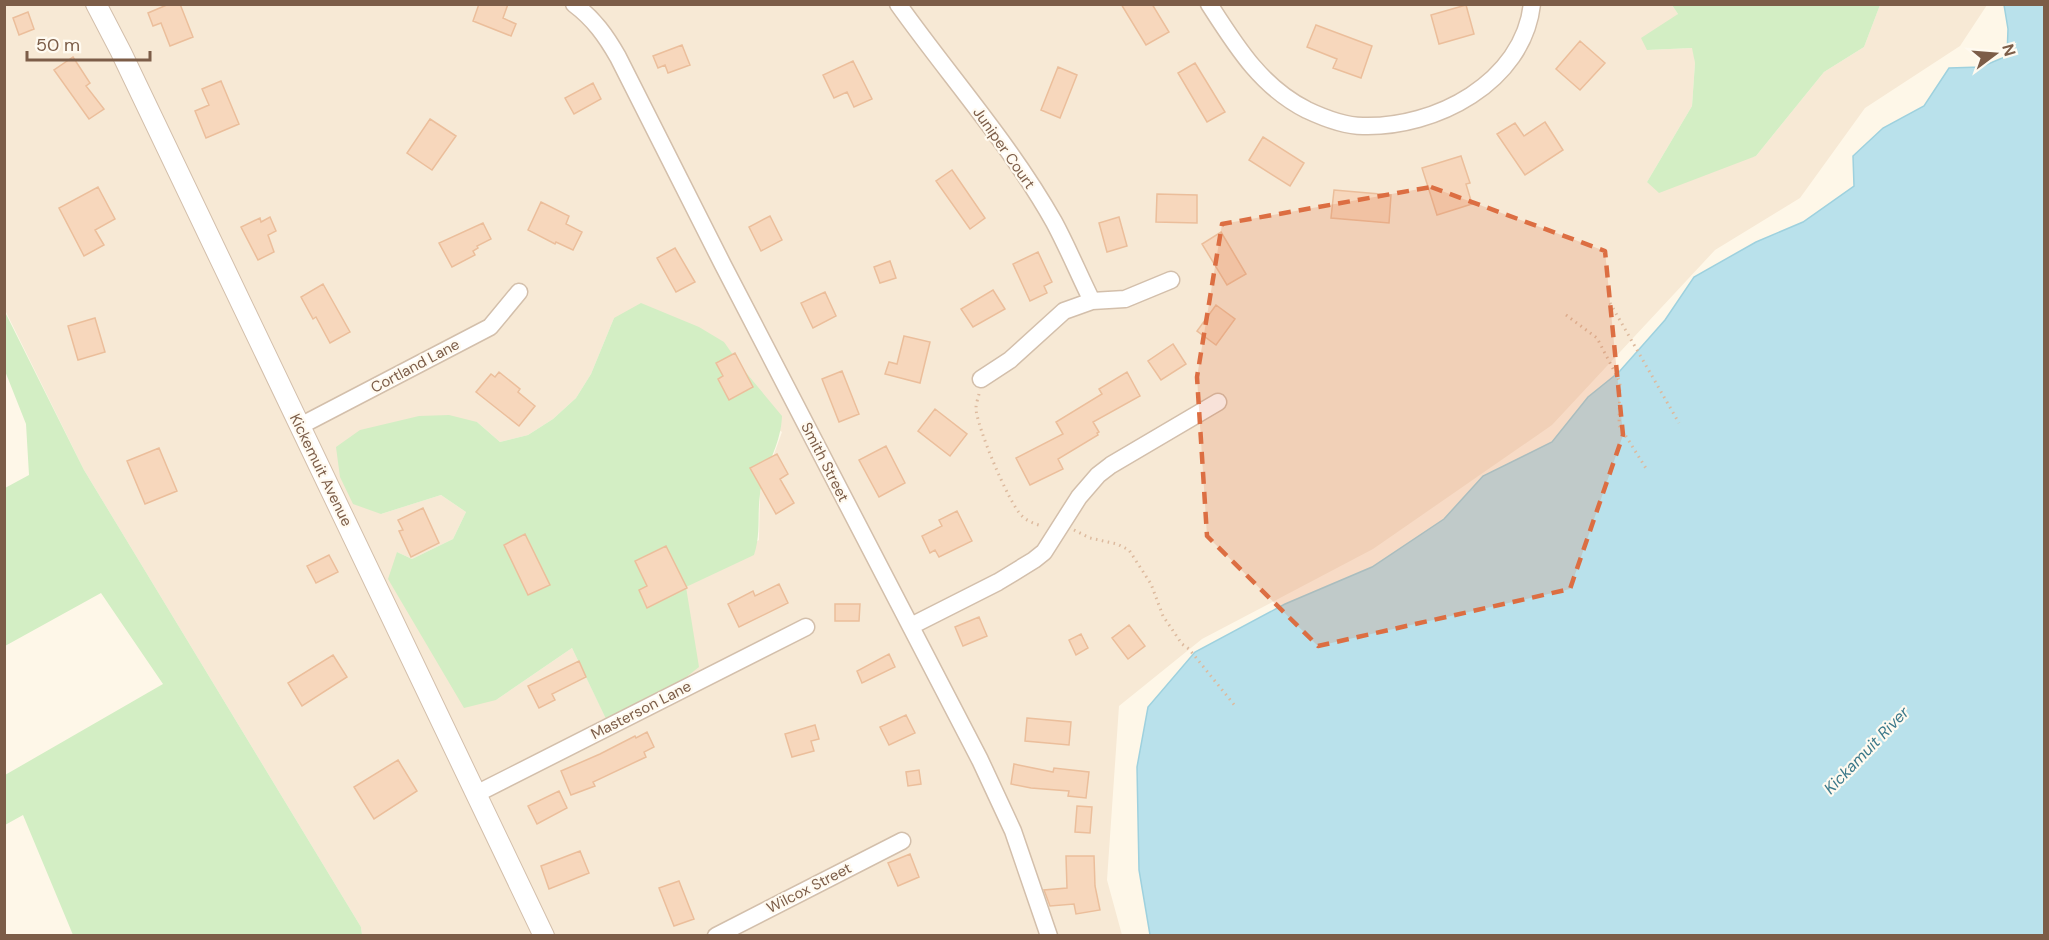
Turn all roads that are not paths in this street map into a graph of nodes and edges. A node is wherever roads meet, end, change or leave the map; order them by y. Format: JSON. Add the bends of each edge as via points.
{"nodes":[{"id":1,"x":96,"y":4,"type":"edge"},
{"id":2,"x":574,"y":4,"type":"edge"},
{"id":3,"x":898,"y":4,"type":"edge"},
{"id":4,"x":1209,"y":4,"type":"edge"},
{"id":5,"x":1532,"y":4,"type":"edge"},
{"id":6,"x":1171,"y":280,"type":"dead end"},
{"id":7,"x":519,"y":292,"type":"dead end"},
{"id":8,"x":1092,"y":301,"type":"junction"},
{"id":9,"x":981,"y":379,"type":"dead end"},
{"id":10,"x":1218,"y":402,"type":"dead end"},
{"id":11,"x":300,"y":426,"type":"junction"},
{"id":12,"x":911,"y":626,"type":"junction"},
{"id":13,"x":806,"y":627,"type":"dead end"},
{"id":14,"x":476,"y":794,"type":"junction"},
{"id":15,"x":902,"y":841,"type":"dead end"},
{"id":16,"x":544,"y":936,"type":"edge"},
{"id":17,"x":716,"y":936,"type":"edge"},
{"id":18,"x":1049,"y":936,"type":"edge"}],
"edges":[{"from":1,"to":11,"type":"street","name":"Kickemuit Avenue"},
{"from":2,"to":12,"type":"street","name":"Smith Street","via":[[596,24],[618,57]]},
{"from":3,"to":8,"type":"street","name":"Juniper Court","via":[[1031,186]]},
{"from":4,"to":5,"type":"street","via":[[1242,55],[1275,90],[1325,118],[1363,126],[1402,124],[1449,108],[1478,92],[1522,42]]},
{"from":6,"to":8,"type":"street","via":[[1125,299]]},
{"from":7,"to":11,"type":"street","name":"Cortland Lane","via":[[490,327]]},
{"from":8,"to":9,"type":"street","via":[[1064,311],[1010,360]]},
{"from":10,"to":12,"type":"street","via":[[1098,475],[1079,496],[1044,552],[1034,560]]},
{"from":11,"to":14,"type":"street","name":"Kickemuit Avenue"},
{"from":12,"to":18,"type":"street","name":"Smith Street","via":[[1000,801]]},
{"from":13,"to":14,"type":"street","name":"Masterson Lane"},
{"from":14,"to":16,"type":"street","name":"Kickemuit Avenue"},
{"from":15,"to":17,"type":"street","name":"Wilcox Street"}]}
